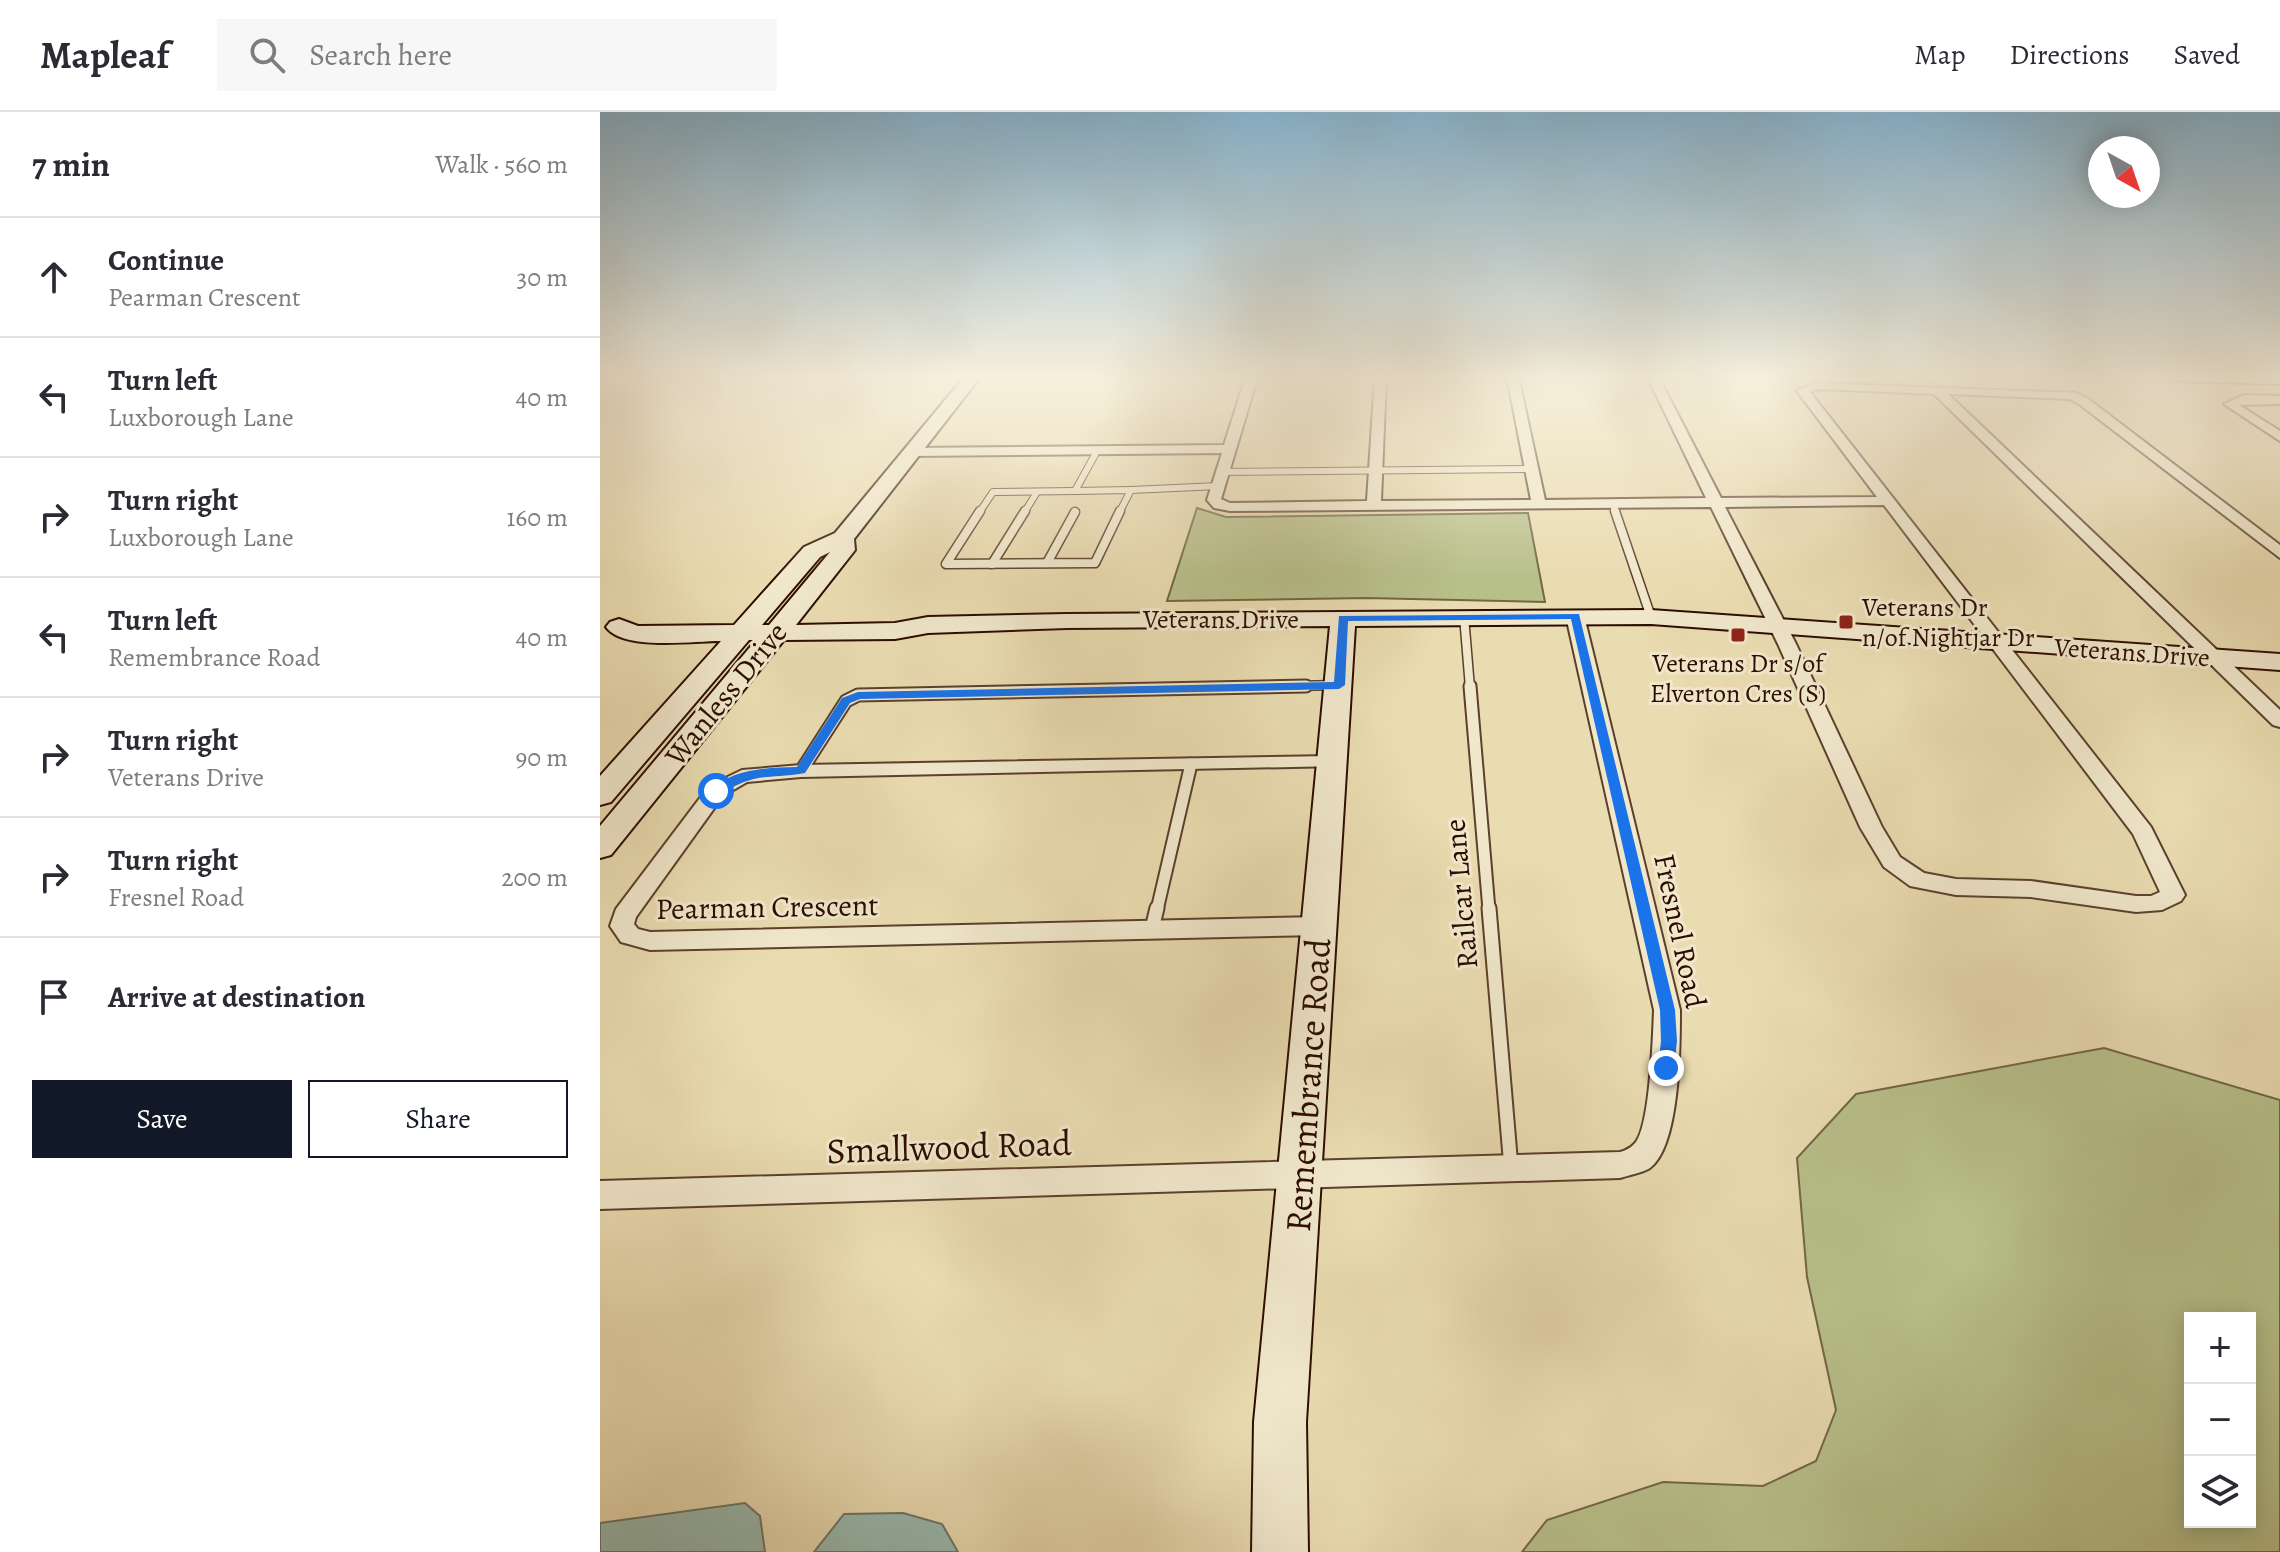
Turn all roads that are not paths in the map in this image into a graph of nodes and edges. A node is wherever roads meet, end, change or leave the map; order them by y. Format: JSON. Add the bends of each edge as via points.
{"nodes":[{"id":1,"x":918,"y":443,"type":"edge"},
{"id":2,"x":1230,"y":443,"type":"edge"},
{"id":3,"x":1376,"y":443,"type":"edge"},
{"id":4,"x":1526,"y":443,"type":"edge"},
{"id":5,"x":1685,"y":443,"type":"edge"},
{"id":6,"x":1842,"y":443,"type":"edge"},
{"id":7,"x":1992,"y":443,"type":"edge"},
{"id":8,"x":2138,"y":443,"type":"edge"},
{"id":9,"x":1228,"y":449,"type":"junction"},
{"id":10,"x":1097,"y":451,"type":"junction"},
{"id":11,"x":911,"y":452,"type":"junction"},
{"id":12,"x":1532,"y":469,"type":"junction"},
{"id":13,"x":1375,"y":471,"type":"junction"},
{"id":14,"x":1220,"y":479,"type":"junction"},
{"id":15,"x":1131,"y":490,"type":"junction"},
{"id":16,"x":1075,"y":491,"type":"junction"},
{"id":17,"x":1037,"y":492,"type":"junction"},
{"id":18,"x":1886,"y":501,"type":"junction"},
{"id":19,"x":1714,"y":503,"type":"junction"},
{"id":20,"x":1539,"y":504,"type":"junction"},
{"id":21,"x":1613,"y":504,"type":"junction"},
{"id":22,"x":1374,"y":506,"type":"junction"},
{"id":23,"x":1075,"y":512,"type":"dead end"},
{"id":24,"x":843,"y":538,"type":"junction"},
{"id":25,"x":2280,"y":553,"type":"edge"},
{"id":26,"x":1047,"y":563,"type":"junction"},
{"id":27,"x":992,"y":564,"type":"junction"},
{"id":28,"x":1464,"y":616,"type":"junction"},
{"id":29,"x":1575,"y":616,"type":"junction"},
{"id":30,"x":1651,"y":617,"type":"junction"},
{"id":31,"x":1343,"y":618,"type":"junction"},
{"id":32,"x":764,"y":626,"type":"junction"},
{"id":33,"x":1778,"y":627,"type":"junction"},
{"id":34,"x":610,"y":628,"type":"edge"},
{"id":35,"x":1997,"y":644,"type":"junction"},
{"id":36,"x":2214,"y":657,"type":"junction"},
{"id":37,"x":2280,"y":662,"type":"edge"},
{"id":38,"x":1339,"y":685,"type":"junction"},
{"id":39,"x":2280,"y":721,"type":"edge"},
{"id":40,"x":1332,"y":762,"type":"junction"},
{"id":41,"x":1191,"y":764,"type":"junction"},
{"id":42,"x":801,"y":771,"type":"junction"},
{"id":43,"x":600,"y":795,"type":"edge"},
{"id":44,"x":600,"y":847,"type":"edge"},
{"id":45,"x":1320,"y":926,"type":"junction"},
{"id":46,"x":1152,"y":929,"type":"junction"},
{"id":47,"x":1511,"y":1168,"type":"junction"},
{"id":48,"x":1301,"y":1173,"type":"junction"},
{"id":49,"x":600,"y":1195,"type":"edge"},
{"id":50,"x":1280,"y":1552,"type":"edge"}],
"edges":[{"from":1,"to":11,"type":"street","name":"Wanless Drive"},
{"from":2,"to":9,"type":"street"},
{"from":3,"to":13,"type":"street"},
{"from":4,"to":12,"type":"street"},
{"from":5,"to":19,"type":"street"},
{"from":6,"to":18,"type":"street"},
{"from":7,"to":36,"type":"street"},
{"from":8,"to":25,"type":"street"},
{"from":9,"to":10,"type":"street"},
{"from":9,"to":14,"type":"street"},
{"from":10,"to":11,"type":"street"},
{"from":10,"to":16,"type":"lane"},
{"from":11,"to":24,"type":"street","name":"Wanless Drive"},
{"from":12,"to":13,"type":"lane"},
{"from":12,"to":20,"type":"street"},
{"from":13,"to":14,"type":"lane"},
{"from":13,"to":22,"type":"street"},
{"from":14,"to":15,"type":"lane"},
{"from":14,"to":22,"type":"street","via":[[1214,500],[1230,507]]},
{"from":15,"to":16,"type":"lane"},
{"from":15,"to":26,"type":"lane","via":[[1095,563]]},
{"from":16,"to":17,"type":"lane"},
{"from":17,"to":27,"type":"lane"},
{"from":17,"to":27,"type":"lane","via":[[993,492],[946,564]]},
{"from":18,"to":19,"type":"street"},
{"from":18,"to":35,"type":"street"},
{"from":19,"to":21,"type":"street"},
{"from":19,"to":33,"type":"street"},
{"from":20,"to":21,"type":"street"},
{"from":20,"to":22,"type":"street"},
{"from":21,"to":30,"type":"lane"},
{"from":23,"to":26,"type":"lane"},
{"from":24,"to":32,"type":"street","name":"Wanless Drive","via":[[812,552]]},
{"from":24,"to":32,"type":"street","name":"Wanless Drive","via":[[844,550]]},
{"from":26,"to":27,"type":"lane"},
{"from":28,"to":29,"type":"street","name":"Veterans Drive"},
{"from":28,"to":31,"type":"street","name":"Veterans Drive"},
{"from":28,"to":47,"type":"lane","name":"Railcar Lane"},
{"from":29,"to":30,"type":"street","name":"Veterans Drive"},
{"from":29,"to":47,"type":"street","name":"Fresnel Road","via":[[1667,1010],[1666,1068],[1652,1145],[1639,1159],[1620,1165]]},
{"from":30,"to":33,"type":"street","name":"Veterans Drive"},
{"from":31,"to":32,"type":"street","name":"Veterans Drive","via":[[928,625],[895,631]]},
{"from":31,"to":38,"type":"street","name":"Remembrance Road"},
{"from":32,"to":34,"type":"street","name":"Veterans Drive","via":[[634,634]]},
{"from":32,"to":43,"type":"street","name":"Wanless Drive"},
{"from":32,"to":44,"type":"street","name":"Wanless Drive"},
{"from":33,"to":35,"type":"street","name":"Veterans Drive"},
{"from":33,"to":35,"type":"street","via":[[1871,827],[1892,862],[1918,880],[2136,904],[2154,904],[2173,895],[2143,832]]},
{"from":35,"to":36,"type":"street","name":"Veterans Drive"},
{"from":36,"to":37,"type":"street","name":"Veterans Drive"},
{"from":36,"to":39,"type":"street"},
{"from":38,"to":40,"type":"street","name":"Remembrance Road"},
{"from":38,"to":42,"type":"lane","via":[[858,695],[846,701]]},
{"from":40,"to":41,"type":"street","name":"Pearman Crescent"},
{"from":40,"to":45,"type":"street","name":"Remembrance Road"},
{"from":41,"to":42,"type":"street","name":"Pearman Crescent"},
{"from":41,"to":46,"type":"lane"},
{"from":42,"to":46,"type":"street","name":"Pearman Crescent","via":[[742,776],[716,791],[624,915],[622,926],[630,936],[650,941]]},
{"from":45,"to":46,"type":"street","name":"Pearman Crescent"},
{"from":45,"to":48,"type":"street","name":"Remembrance Road"},
{"from":47,"to":48,"type":"street","name":"Fresnel Road"},
{"from":48,"to":49,"type":"street","name":"Smallwood Road"},
{"from":48,"to":50,"type":"street","name":"Remembrance Road","via":[[1280,1422]]}]}
